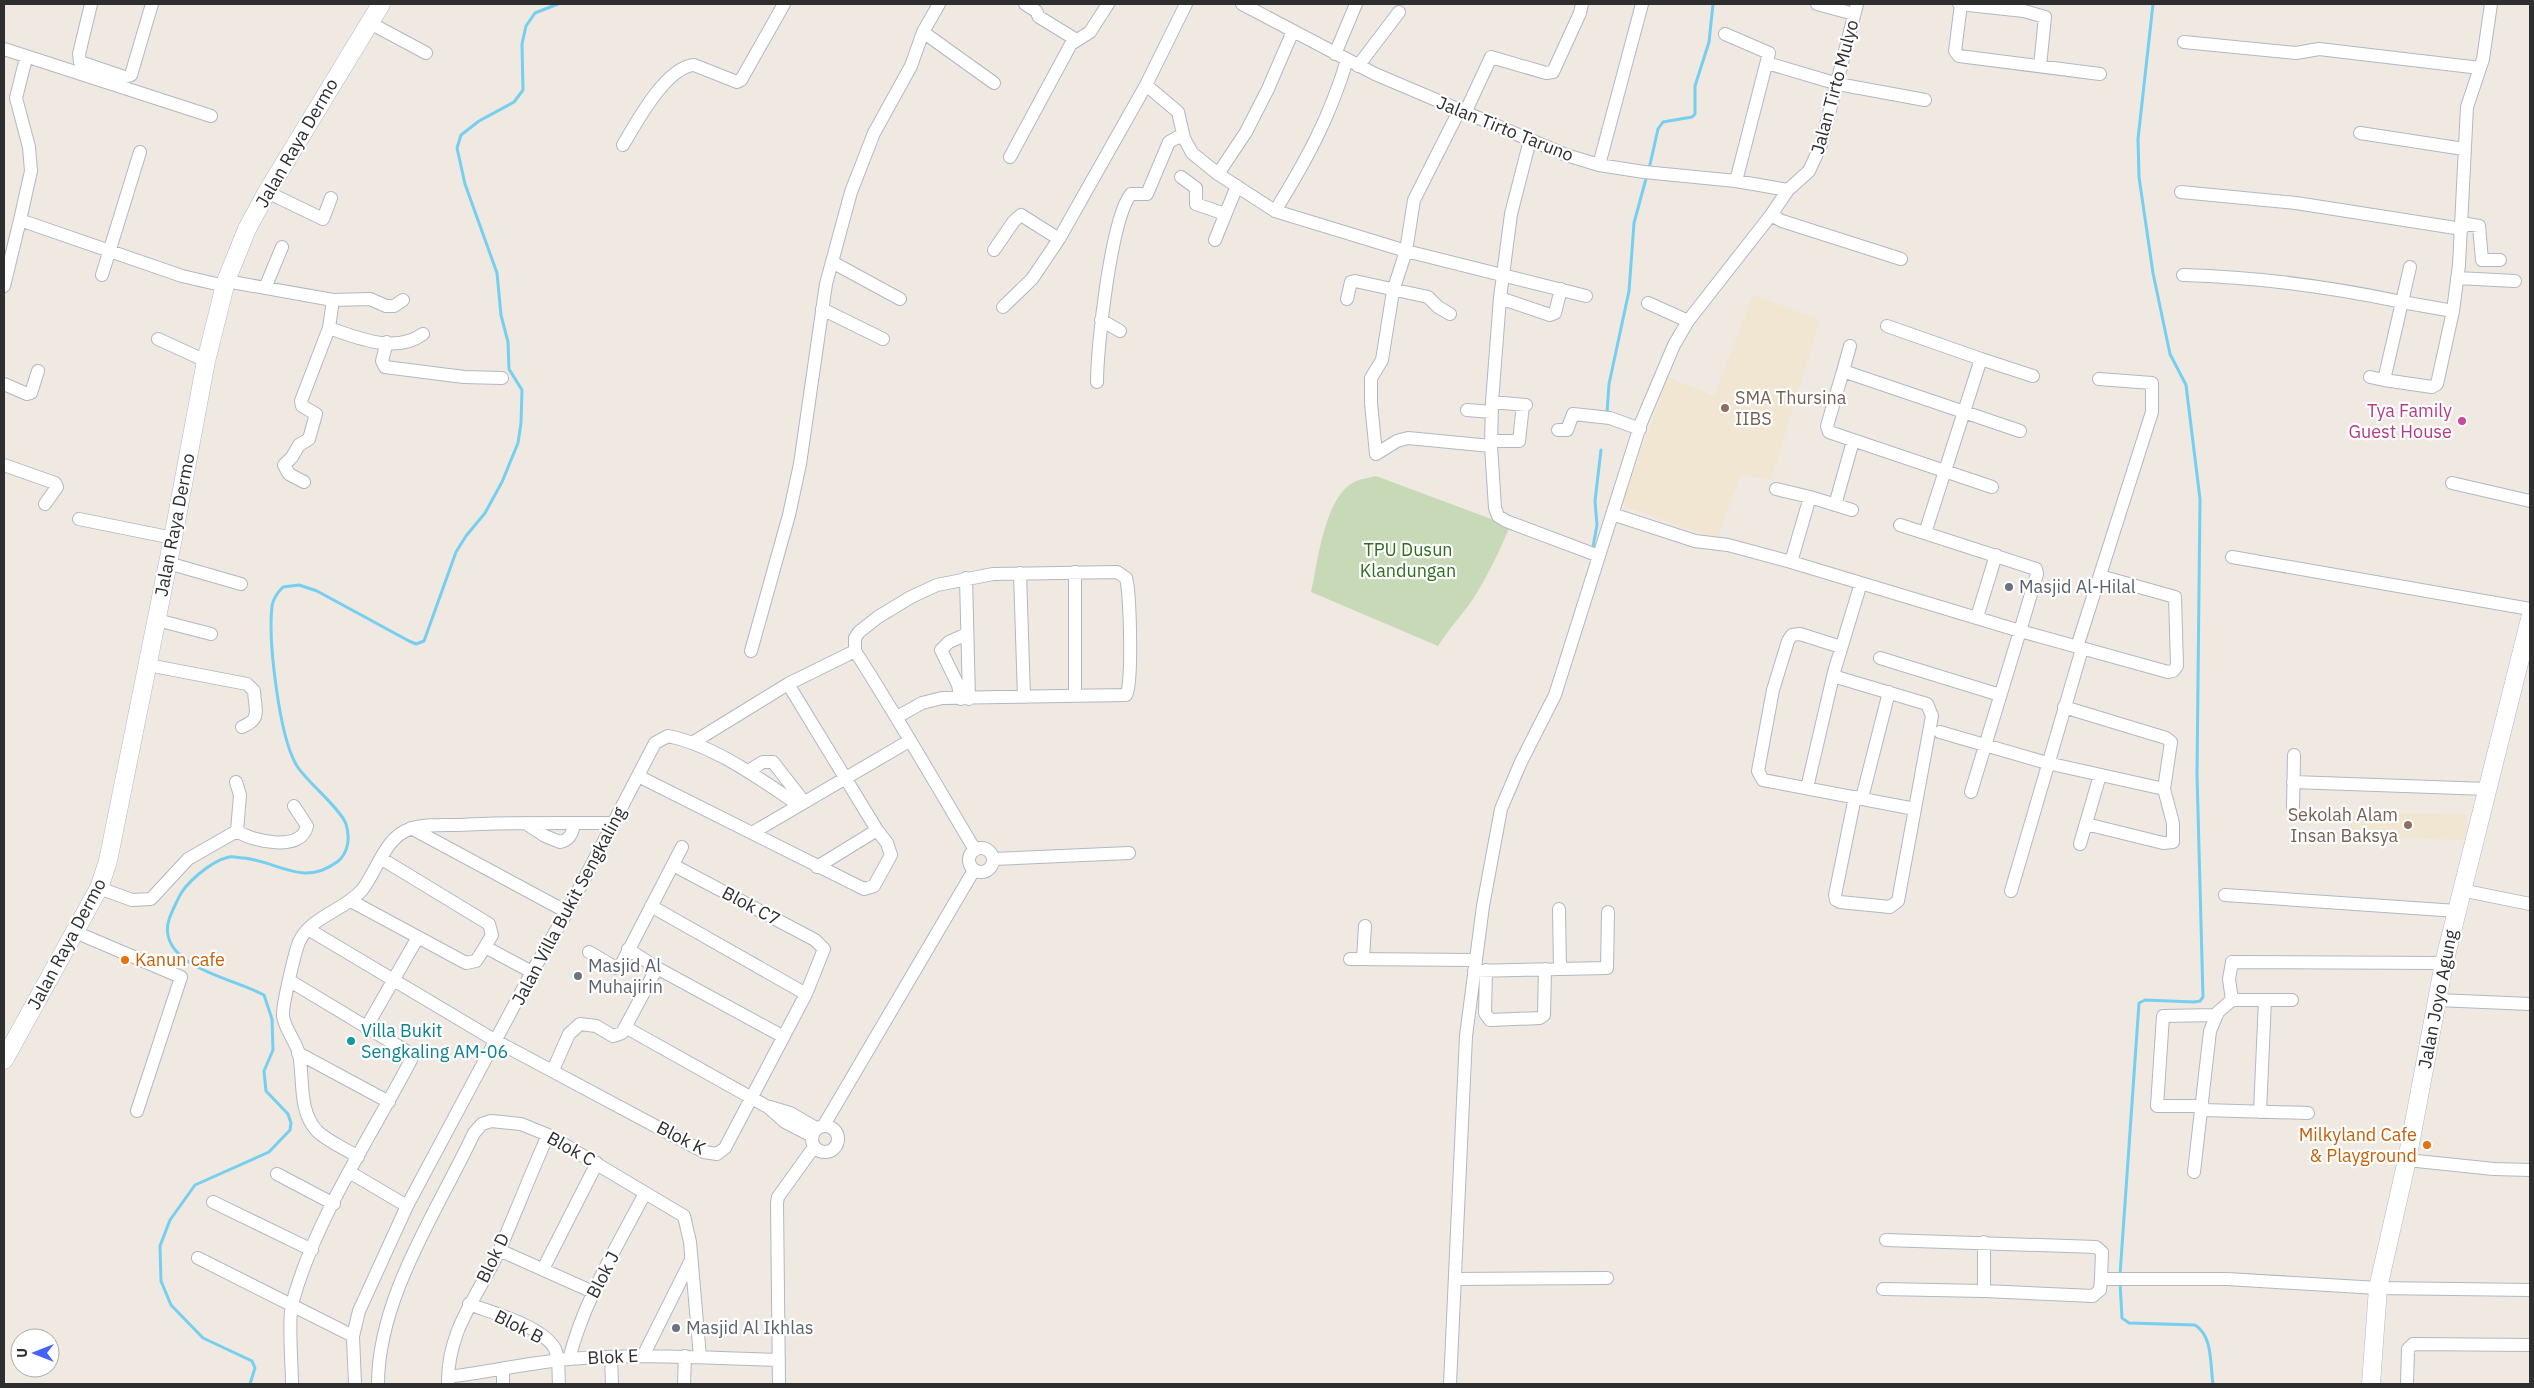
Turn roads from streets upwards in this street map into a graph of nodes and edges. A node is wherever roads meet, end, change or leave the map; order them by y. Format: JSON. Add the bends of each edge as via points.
{"nodes":[{"id":1,"x":91,"y":4,"type":"edge"},
{"id":2,"x":152,"y":4,"type":"edge"},
{"id":3,"x":381,"y":4,"type":"edge"},
{"id":4,"x":784,"y":4,"type":"edge"},
{"id":5,"x":939,"y":4,"type":"edge"},
{"id":6,"x":1025,"y":4,"type":"edge"},
{"id":7,"x":1108,"y":4,"type":"edge"},
{"id":8,"x":1186,"y":4,"type":"edge"},
{"id":9,"x":1242,"y":4,"type":"edge"},
{"id":10,"x":1356,"y":4,"type":"edge"},
{"id":11,"x":1642,"y":4,"type":"edge"},
{"id":12,"x":1817,"y":4,"type":"edge"},
{"id":13,"x":1960,"y":4,"type":"edge"},
{"id":14,"x":2487,"y":4,"type":"edge"},
{"id":15,"x":1984,"y":5,"type":"edge"},
{"id":16,"x":1582,"y":7,"type":"edge"},
{"id":17,"x":2025,"y":7,"type":"edge"},
{"id":18,"x":1263,"y":9,"type":"edge"},
{"id":19,"x":1856,"y":9,"type":"edge"},
{"id":20,"x":1400,"y":12,"type":"dead end"},
{"id":21,"x":370,"y":23,"type":"junction"},
{"id":22,"x":1293,"y":30,"type":"junction"},
{"id":23,"x":923,"y":32,"type":"junction"},
{"id":24,"x":1725,"y":34,"type":"dead end"},
{"id":25,"x":1075,"y":39,"type":"junction"},
{"id":26,"x":2184,"y":42,"type":"dead end"},
{"id":27,"x":4,"y":50,"type":"edge"},
{"id":28,"x":426,"y":53,"type":"dead end"},
{"id":29,"x":26,"y":58,"type":"junction"},
{"id":30,"x":1346,"y":60,"type":"junction"},
{"id":31,"x":1767,"y":63,"type":"junction"},
{"id":32,"x":2040,"y":66,"type":"junction"},
{"id":33,"x":2480,"y":68,"type":"junction"},
{"id":34,"x":2100,"y":74,"type":"dead end"},
{"id":35,"x":994,"y":83,"type":"dead end"},
{"id":36,"x":1838,"y":84,"type":"junction"},
{"id":37,"x":1146,"y":85,"type":"junction"},
{"id":38,"x":1925,"y":100,"type":"dead end"},
{"id":39,"x":1462,"y":112,"type":"junction"},
{"id":40,"x":211,"y":116,"type":"dead end"},
{"id":41,"x":2360,"y":133,"type":"dead end"},
{"id":42,"x":1184,"y":138,"type":"junction"},
{"id":43,"x":1530,"y":140,"type":"junction"},
{"id":44,"x":623,"y":145,"type":"dead end"},
{"id":45,"x":2464,"y":149,"type":"junction"},
{"id":46,"x":140,"y":152,"type":"dead end"},
{"id":47,"x":1010,"y":157,"type":"dead end"},
{"id":48,"x":1600,"y":165,"type":"junction"},
{"id":49,"x":1218,"y":174,"type":"junction"},
{"id":50,"x":1181,"y":178,"type":"dead end"},
{"id":51,"x":1736,"y":181,"type":"junction"},
{"id":52,"x":1237,"y":186,"type":"junction"},
{"id":53,"x":1788,"y":190,"type":"junction"},
{"id":54,"x":267,"y":192,"type":"junction"},
{"id":55,"x":2181,"y":192,"type":"dead end"},
{"id":56,"x":332,"y":198,"type":"dead end"},
{"id":57,"x":1275,"y":211,"type":"junction"},
{"id":58,"x":1225,"y":214,"type":"junction"},
{"id":59,"x":1771,"y":215,"type":"junction"},
{"id":60,"x":20,"y":220,"type":"junction"},
{"id":61,"x":2462,"y":226,"type":"junction"},
{"id":62,"x":1059,"y":238,"type":"junction"},
{"id":63,"x":1216,"y":240,"type":"dead end"},
{"id":64,"x":282,"y":247,"type":"dead end"},
{"id":65,"x":994,"y":250,"type":"dead end"},
{"id":66,"x":1406,"y":251,"type":"junction"},
{"id":67,"x":111,"y":253,"type":"junction"},
{"id":68,"x":1900,"y":258,"type":"dead end"},
{"id":69,"x":2500,"y":260,"type":"dead end"},
{"id":70,"x":832,"y":262,"type":"junction"},
{"id":71,"x":2410,"y":267,"type":"dead end"},
{"id":72,"x":102,"y":275,"type":"dead end"},
{"id":73,"x":2184,"y":275,"type":"dead end"},
{"id":74,"x":1502,"y":276,"type":"junction"},
{"id":75,"x":2457,"y":278,"type":"junction"},
{"id":76,"x":2515,"y":281,"type":"dead end"},
{"id":77,"x":226,"y":283,"type":"junction"},
{"id":78,"x":4,"y":286,"type":"edge"},
{"id":79,"x":265,"y":288,"type":"junction"},
{"id":80,"x":1561,"y":289,"type":"junction"},
{"id":81,"x":1393,"y":291,"type":"junction"},
{"id":82,"x":1586,"y":296,"type":"dead end"},
{"id":83,"x":1500,"y":298,"type":"junction"},
{"id":84,"x":900,"y":299,"type":"dead end"},
{"id":85,"x":1347,"y":299,"type":"dead end"},
{"id":86,"x":332,"y":300,"type":"junction"},
{"id":87,"x":403,"y":300,"type":"dead end"},
{"id":88,"x":2402,"y":302,"type":"junction"},
{"id":89,"x":1648,"y":303,"type":"dead end"},
{"id":90,"x":1003,"y":307,"type":"dead end"},
{"id":91,"x":822,"y":309,"type":"junction"},
{"id":92,"x":2453,"y":311,"type":"junction"},
{"id":93,"x":1450,"y":314,"type":"dead end"},
{"id":94,"x":1102,"y":320,"type":"junction"},
{"id":95,"x":1688,"y":321,"type":"junction"},
{"id":96,"x":1886,"y":326,"type":"dead end"},
{"id":97,"x":329,"y":328,"type":"junction"},
{"id":98,"x":1120,"y":330,"type":"dead end"},
{"id":99,"x":423,"y":334,"type":"dead end"},
{"id":100,"x":158,"y":339,"type":"dead end"},
{"id":101,"x":883,"y":340,"type":"dead end"},
{"id":102,"x":387,"y":342,"type":"junction"},
{"id":103,"x":1850,"y":346,"type":"dead end"},
{"id":104,"x":1981,"y":359,"type":"junction"},
{"id":105,"x":206,"y":361,"type":"junction"},
{"id":106,"x":38,"y":371,"type":"dead end"},
{"id":107,"x":1843,"y":372,"type":"junction"},
{"id":108,"x":2033,"y":376,"type":"dead end"},
{"id":109,"x":2370,"y":377,"type":"dead end"},
{"id":110,"x":502,"y":378,"type":"dead end"},
{"id":111,"x":2099,"y":379,"type":"dead end"},
{"id":112,"x":2384,"y":380,"type":"junction"},
{"id":113,"x":1097,"y":382,"type":"dead end"},
{"id":114,"x":4,"y":384,"type":"edge"},
{"id":115,"x":1492,"y":407,"type":"junction"},
{"id":116,"x":1467,"y":410,"type":"dead end"},
{"id":117,"x":1964,"y":411,"type":"junction"},
{"id":118,"x":1640,"y":429,"type":"junction"},
{"id":119,"x":1558,"y":430,"type":"dead end"},
{"id":120,"x":2020,"y":431,"type":"dead end"},
{"id":121,"x":1853,"y":441,"type":"junction"},
{"id":122,"x":1491,"y":444,"type":"junction"},
{"id":123,"x":4,"y":465,"type":"edge"},
{"id":124,"x":1944,"y":471,"type":"junction"},
{"id":125,"x":304,"y":482,"type":"dead end"},
{"id":126,"x":2452,"y":483,"type":"dead end"},
{"id":127,"x":1992,"y":487,"type":"dead end"},
{"id":128,"x":1776,"y":489,"type":"dead end"},
{"id":129,"x":1810,"y":498,"type":"junction"},
{"id":130,"x":2530,"y":501,"type":"edge"},
{"id":131,"x":46,"y":504,"type":"dead end"},
{"id":132,"x":1835,"y":505,"type":"junction"},
{"id":133,"x":1852,"y":510,"type":"dead end"},
{"id":134,"x":1612,"y":514,"type":"junction"},
{"id":135,"x":79,"y":519,"type":"dead end"},
{"id":136,"x":1900,"y":525,"type":"dead end"},
{"id":137,"x":1925,"y":533,"type":"junction"},
{"id":138,"x":173,"y":538,"type":"junction"},
{"id":139,"x":1599,"y":556,"type":"junction"},
{"id":140,"x":1996,"y":556,"type":"junction"},
{"id":141,"x":2232,"y":557,"type":"dead end"},
{"id":142,"x":1791,"y":562,"type":"junction"},
{"id":143,"x":168,"y":563,"type":"junction"},
{"id":144,"x":1074,"y":572,"type":"junction"},
{"id":145,"x":1020,"y":573,"type":"junction"},
{"id":146,"x":2100,"y":576,"type":"junction"},
{"id":147,"x":966,"y":578,"type":"junction"},
{"id":148,"x":1860,"y":583,"type":"junction"},
{"id":149,"x":241,"y":584,"type":"dead end"},
{"id":150,"x":2530,"y":609,"type":"edge"},
{"id":151,"x":1977,"y":617,"type":"junction"},
{"id":152,"x":2530,"y":619,"type":"edge"},
{"id":153,"x":157,"y":620,"type":"junction"},
{"id":154,"x":2020,"y":631,"type":"junction"},
{"id":155,"x":211,"y":634,"type":"dead end"},
{"id":156,"x":967,"y":634,"type":"junction"},
{"id":157,"x":1842,"y":647,"type":"junction"},
{"id":158,"x":2079,"y":648,"type":"junction"},
{"id":159,"x":855,"y":650,"type":"junction"},
{"id":160,"x":751,"y":651,"type":"dead end"},
{"id":161,"x":1880,"y":658,"type":"dead end"},
{"id":162,"x":148,"y":665,"type":"junction"},
{"id":163,"x":1833,"y":676,"type":"junction"},
{"id":164,"x":788,"y":684,"type":"junction"},
{"id":165,"x":963,"y":685,"type":"junction"},
{"id":166,"x":1889,"y":692,"type":"junction"},
{"id":167,"x":2000,"y":695,"type":"junction"},
{"id":168,"x":1075,"y":696,"type":"junction"},
{"id":169,"x":1024,"y":697,"type":"junction"},
{"id":170,"x":965,"y":699,"type":"junction"},
{"id":171,"x":2064,"y":707,"type":"junction"},
{"id":172,"x":897,"y":717,"type":"junction"},
{"id":173,"x":242,"y":728,"type":"dead end"},
{"id":174,"x":1940,"y":732,"type":"dead end"},
{"id":175,"x":909,"y":742,"type":"junction"},
{"id":176,"x":692,"y":743,"type":"junction"},
{"id":177,"x":1986,"y":746,"type":"junction"},
{"id":178,"x":2294,"y":755,"type":"dead end"},
{"id":179,"x":2046,"y":764,"type":"junction"},
{"id":180,"x":748,"y":771,"type":"junction"},
{"id":181,"x":638,"y":776,"type":"junction"},
{"id":182,"x":2100,"y":776,"type":"junction"},
{"id":183,"x":846,"y":778,"type":"junction"},
{"id":184,"x":236,"y":782,"type":"dead end"},
{"id":185,"x":2293,"y":782,"type":"junction"},
{"id":186,"x":1807,"y":788,"type":"junction"},
{"id":187,"x":2164,"y":789,"type":"junction"},
{"id":188,"x":2487,"y":789,"type":"junction"},
{"id":189,"x":1972,"y":792,"type":"dead end"},
{"id":190,"x":1859,"y":797,"type":"junction"},
{"id":191,"x":802,"y":804,"type":"junction"},
{"id":192,"x":294,"y":806,"type":"dead end"},
{"id":193,"x":2293,"y":807,"type":"dead end"},
{"id":194,"x":1915,"y":809,"type":"junction"},
{"id":195,"x":525,"y":823,"type":"junction"},
{"id":196,"x":574,"y":823,"type":"junction"},
{"id":197,"x":614,"y":823,"type":"junction"},
{"id":198,"x":2086,"y":824,"type":"junction"},
{"id":199,"x":411,"y":828,"type":"junction"},
{"id":200,"x":876,"y":830,"type":"junction"},
{"id":201,"x":237,"y":831,"type":"junction"},
{"id":202,"x":752,"y":833,"type":"junction"},
{"id":203,"x":2080,"y":844,"type":"dead end"},
{"id":204,"x":682,"y":847,"type":"dead end"},
{"id":205,"x":975,"y":850,"type":"junction"},
{"id":206,"x":1130,"y":853,"type":"dead end"},
{"id":207,"x":382,"y":859,"type":"junction"},
{"id":208,"x":993,"y":859,"type":"junction"},
{"id":209,"x":673,"y":865,"type":"junction"},
{"id":210,"x":817,"y":867,"type":"junction"},
{"id":211,"x":974,"y":870,"type":"junction"},
{"id":212,"x":99,"y":888,"type":"junction"},
{"id":213,"x":2461,"y":890,"type":"junction"},
{"id":214,"x":2011,"y":891,"type":"dead end"},
{"id":215,"x":2225,"y":895,"type":"dead end"},
{"id":216,"x":351,"y":902,"type":"junction"},
{"id":217,"x":2530,"y":904,"type":"edge"},
{"id":218,"x":651,"y":906,"type":"junction"},
{"id":219,"x":1560,"y":909,"type":"dead end"},
{"id":220,"x":567,"y":912,"type":"junction"},
{"id":221,"x":1608,"y":912,"type":"dead end"},
{"id":222,"x":2456,"y":912,"type":"junction"},
{"id":223,"x":1365,"y":926,"type":"dead end"},
{"id":224,"x":308,"y":929,"type":"junction"},
{"id":225,"x":75,"y":932,"type":"junction"},
{"id":226,"x":418,"y":938,"type":"junction"},
{"id":227,"x":485,"y":948,"type":"junction"},
{"id":228,"x":628,"y":948,"type":"junction"},
{"id":229,"x":589,"y":952,"type":"dead end"},
{"id":230,"x":824,"y":952,"type":"joint"},
{"id":231,"x":1350,"y":959,"type":"dead end"},
{"id":232,"x":1363,"y":959,"type":"junction"},
{"id":233,"x":2444,"y":963,"type":"junction"},
{"id":234,"x":1478,"y":967,"type":"junction"},
{"id":235,"x":657,"y":968,"type":"junction"},
{"id":236,"x":1546,"y":969,"type":"junction"},
{"id":237,"x":1560,"y":969,"type":"junction"},
{"id":238,"x":532,"y":972,"type":"junction"},
{"id":239,"x":393,"y":980,"type":"junction"},
{"id":240,"x":290,"y":981,"type":"junction"},
{"id":241,"x":806,"y":994,"type":"junction"},
{"id":242,"x":2232,"y":1000,"type":"junction"},
{"id":243,"x":2265,"y":1000,"type":"junction"},
{"id":244,"x":2292,"y":1000,"type":"dead end"},
{"id":245,"x":2437,"y":1000,"type":"junction"},
{"id":246,"x":2530,"y":1004,"type":"edge"},
{"id":247,"x":2217,"y":1015,"type":"junction"},
{"id":248,"x":625,"y":1027,"type":"junction"},
{"id":249,"x":366,"y":1028,"type":"junction"},
{"id":250,"x":782,"y":1036,"type":"junction"},
{"id":251,"x":496,"y":1041,"type":"junction"},
{"id":252,"x":298,"y":1053,"type":"junction"},
{"id":253,"x":4,"y":1060,"type":"edge"},
{"id":254,"x":553,"y":1070,"type":"junction"},
{"id":255,"x":750,"y":1097,"type":"junction"},
{"id":256,"x":389,"y":1102,"type":"junction"},
{"id":257,"x":2203,"y":1108,"type":"junction"},
{"id":258,"x":137,"y":1111,"type":"dead end"},
{"id":259,"x":2260,"y":1112,"type":"junction"},
{"id":260,"x":2308,"y":1113,"type":"dead end"},
{"id":261,"x":548,"y":1134,"type":"junction"},
{"id":262,"x":817,"y":1134,"type":"junction"},
{"id":263,"x":358,"y":1157,"type":"junction"},
{"id":264,"x":2407,"y":1160,"type":"junction"},
{"id":265,"x":597,"y":1163,"type":"junction"},
{"id":266,"x":2530,"y":1170,"type":"edge"},
{"id":267,"x":2194,"y":1172,"type":"dead end"},
{"id":268,"x":350,"y":1173,"type":"junction"},
{"id":269,"x":277,"y":1174,"type":"dead end"},
{"id":270,"x":645,"y":1193,"type":"junction"},
{"id":271,"x":213,"y":1202,"type":"dead end"},
{"id":272,"x":334,"y":1204,"type":"junction"},
{"id":273,"x":407,"y":1206,"type":"junction"},
{"id":274,"x":1886,"y":1240,"type":"dead end"},
{"id":275,"x":1984,"y":1242,"type":"junction"},
{"id":276,"x":312,"y":1250,"type":"junction"},
{"id":277,"x":499,"y":1250,"type":"junction"},
{"id":278,"x":198,"y":1258,"type":"dead end"},
{"id":279,"x":692,"y":1259,"type":"junction"},
{"id":280,"x":543,"y":1269,"type":"junction"},
{"id":281,"x":1607,"y":1278,"type":"dead end"},
{"id":282,"x":1455,"y":1279,"type":"junction"},
{"id":283,"x":2101,"y":1279,"type":"junction"},
{"id":284,"x":2378,"y":1288,"type":"junction"},
{"id":285,"x":1884,"y":1289,"type":"dead end"},
{"id":286,"x":2530,"y":1290,"type":"edge"},
{"id":287,"x":1984,"y":1291,"type":"junction"},
{"id":288,"x":593,"y":1292,"type":"junction"},
{"id":289,"x":469,"y":1304,"type":"junction"},
{"id":290,"x":291,"y":1306,"type":"junction"},
{"id":291,"x":353,"y":1336,"type":"junction"},
{"id":292,"x":2530,"y":1345,"type":"edge"},
{"id":293,"x":778,"y":1354,"type":"junction"},
{"id":294,"x":643,"y":1356,"type":"junction"},
{"id":295,"x":685,"y":1356,"type":"junction"},
{"id":296,"x":611,"y":1357,"type":"junction"},
{"id":297,"x":700,"y":1357,"type":"junction"},
{"id":298,"x":564,"y":1360,"type":"junction"},
{"id":299,"x":503,"y":1370,"type":"junction"},
{"id":300,"x":448,"y":1381,"type":"edge"},
{"id":301,"x":292,"y":1384,"type":"edge"},
{"id":302,"x":355,"y":1384,"type":"edge"},
{"id":303,"x":378,"y":1384,"type":"edge"},
{"id":304,"x":503,"y":1384,"type":"edge"},
{"id":305,"x":559,"y":1384,"type":"edge"},
{"id":306,"x":612,"y":1384,"type":"edge"},
{"id":307,"x":684,"y":1384,"type":"edge"},
{"id":308,"x":780,"y":1384,"type":"edge"},
{"id":309,"x":1450,"y":1384,"type":"edge"},
{"id":310,"x":2371,"y":1384,"type":"edge"},
{"id":311,"x":2407,"y":1384,"type":"edge"}],
"edges":[{"from":1,"to":2,"type":"street","via":[[78,54],[80,62],[124,77],[131,74]]},
{"from":3,"to":21,"type":"street","name":"Jalan Raya Dermo"},
{"from":4,"to":44,"type":"street","via":[[741,80],[737,82],[694,65],[680,70],[649,101]]},
{"from":5,"to":23,"type":"street"},
{"from":6,"to":25,"type":"street","via":[[1039,17]]},
{"from":7,"to":25,"type":"street","via":[[1090,32]]},
{"from":8,"to":37,"type":"street"},
{"from":9,"to":18,"type":"street","name":"Jalan Tirto Taruno"},
{"from":10,"to":30,"type":"street"},
{"from":11,"to":48,"type":"street"},
{"from":12,"to":19,"type":"street"},
{"from":13,"to":15,"type":"street"},
{"from":13,"to":32,"type":"street","via":[[1955,51],[1958,56]]},
{"from":14,"to":33,"type":"street"},
{"from":15,"to":17,"type":"street"},
{"from":16,"to":39,"type":"street","via":[[1553,72],[1546,73],[1490,57]]},
{"from":17,"to":32,"type":"street","via":[[2045,17]]},
{"from":18,"to":22,"type":"street","name":"Jalan Tirto Taruno"},
{"from":19,"to":36,"type":"street","name":"Jalan Tirto Mulyo"},
{"from":20,"to":30,"type":"street"},
{"from":21,"to":28,"type":"street"},
{"from":21,"to":54,"type":"street","name":"Jalan Raya Dermo"},
{"from":22,"to":30,"type":"street","name":"Jalan Tirto Taruno"},
{"from":22,"to":49,"type":"street","via":[[1246,132]]},
{"from":23,"to":35,"type":"street"},
{"from":23,"to":70,"type":"street","via":[[911,66],[870,142],[851,192]]},
{"from":24,"to":31,"type":"street","via":[[1768,51]]},
{"from":25,"to":47,"type":"street"},
{"from":26,"to":33,"type":"street","via":[[2296,53],[2319,50]]},
{"from":27,"to":29,"type":"street"},
{"from":29,"to":40,"type":"street"},
{"from":29,"to":60,"type":"street","via":[[16,98],[29,146],[31,171]]},
{"from":30,"to":39,"type":"street","name":"Jalan Tirto Taruno"},
{"from":30,"to":57,"type":"street","via":[[1322,130]]},
{"from":31,"to":36,"type":"street"},
{"from":31,"to":51,"type":"street"},
{"from":32,"to":34,"type":"street"},
{"from":33,"to":45,"type":"street","via":[[2467,107]]},
{"from":36,"to":38,"type":"street"},
{"from":36,"to":53,"type":"street","name":"Jalan Tirto Mulyo","via":[[1814,162]]},
{"from":37,"to":42,"type":"street","via":[[1178,112]]},
{"from":37,"to":62,"type":"street"},
{"from":39,"to":43,"type":"street","name":"Jalan Tirto Taruno"},
{"from":39,"to":66,"type":"street","via":[[1414,200]]},
{"from":41,"to":45,"type":"street"},
{"from":42,"to":49,"type":"street","via":[[1192,153]]},
{"from":42,"to":94,"type":"street","via":[[1178,137],[1169,142],[1147,194],[1129,195],[1114,242]]},
{"from":43,"to":48,"type":"street","name":"Jalan Tirto Taruno"},
{"from":43,"to":74,"type":"street","via":[[1511,214]]},
{"from":45,"to":61,"type":"street"},
{"from":46,"to":67,"type":"street"},
{"from":48,"to":51,"type":"street","name":"Jalan Tirto Taruno"},
{"from":49,"to":52,"type":"street"},
{"from":50,"to":58,"type":"street","via":[[1196,188],[1196,204]]},
{"from":51,"to":53,"type":"street","name":"Jalan Tirto Taruno"},
{"from":52,"to":57,"type":"street"},
{"from":52,"to":58,"type":"street"},
{"from":53,"to":59,"type":"street","name":"Jalan Tirto Mulyo"},
{"from":54,"to":56,"type":"street","via":[[323,219]]},
{"from":54,"to":77,"type":"street","name":"Jalan Raya Dermo","via":[[247,229]]},
{"from":55,"to":61,"type":"street","via":[[2296,203]]},
{"from":57,"to":66,"type":"street"},
{"from":58,"to":63,"type":"street"},
{"from":59,"to":68,"type":"street"},
{"from":59,"to":95,"type":"street","name":"Jalan Tirto Mulyo"},
{"from":60,"to":67,"type":"street"},
{"from":60,"to":78,"type":"street"},
{"from":61,"to":69,"type":"street","via":[[2479,226],[2482,260]]},
{"from":61,"to":75,"type":"street"},
{"from":62,"to":65,"type":"street","via":[[1021,215]]},
{"from":62,"to":90,"type":"street","via":[[1032,279]]},
{"from":64,"to":79,"type":"street"},
{"from":66,"to":74,"type":"street"},
{"from":66,"to":81,"type":"street"},
{"from":67,"to":72,"type":"street"},
{"from":67,"to":77,"type":"street","via":[[182,276]]},
{"from":70,"to":84,"type":"street"},
{"from":70,"to":91,"type":"street"},
{"from":71,"to":88,"type":"street"},
{"from":73,"to":88,"type":"street","via":[[2221,276],[2359,292]]},
{"from":74,"to":80,"type":"street"},
{"from":74,"to":83,"type":"street"},
{"from":75,"to":76,"type":"street"},
{"from":75,"to":92,"type":"street"},
{"from":77,"to":79,"type":"street"},
{"from":77,"to":105,"type":"street","name":"Jalan Raya Dermo"},
{"from":79,"to":86,"type":"street"},
{"from":80,"to":82,"type":"street"},
{"from":80,"to":83,"type":"street","via":[[1555,313],[1550,315]]},
{"from":81,"to":85,"type":"street","via":[[1351,282]]},
{"from":81,"to":93,"type":"street","via":[[1428,297]]},
{"from":81,"to":122,"type":"street","via":[[1382,360],[1371,378],[1376,454],[1390,444],[1408,438]]},
{"from":83,"to":115,"type":"street"},
{"from":86,"to":87,"type":"street","via":[[370,299],[386,306],[394,306]]},
{"from":86,"to":97,"type":"street"},
{"from":88,"to":92,"type":"street"},
{"from":88,"to":112,"type":"street"},
{"from":89,"to":95,"type":"street"},
{"from":91,"to":101,"type":"street"},
{"from":91,"to":160,"type":"street","via":[[800,464]]},
{"from":92,"to":112,"type":"street","via":[[2437,384],[2432,387]]},
{"from":94,"to":98,"type":"street"},
{"from":94,"to":113,"type":"street"},
{"from":95,"to":118,"type":"street","name":"Jalan Tirto Mulyo","via":[[1660,374]]},
{"from":96,"to":104,"type":"street"},
{"from":97,"to":102,"type":"street","via":[[366,340]]},
{"from":97,"to":125,"type":"street","via":[[301,401],[302,406],[316,414],[315,423],[309,439],[299,445],[284,465],[289,474]]},
{"from":99,"to":102,"type":"street","via":[[406,343]]},
{"from":100,"to":105,"type":"street"},
{"from":102,"to":110,"type":"street","via":[[382,361],[385,367],[464,377]]},
{"from":103,"to":107,"type":"street"},
{"from":104,"to":108,"type":"street"},
{"from":104,"to":117,"type":"street"},
{"from":105,"to":138,"type":"street","name":"Jalan Raya Dermo"},
{"from":106,"to":114,"type":"street","via":[[32,393]]},
{"from":107,"to":117,"type":"street"},
{"from":107,"to":121,"type":"street","via":[[1828,429]]},
{"from":109,"to":112,"type":"street"},
{"from":111,"to":146,"type":"street","via":[[2149,382],[2154,387],[2152,412]]},
{"from":115,"to":116,"type":"street"},
{"from":115,"to":122,"type":"street"},
{"from":115,"to":122,"type":"street","via":[[1524,405],[1519,441]]},
{"from":117,"to":120,"type":"street"},
{"from":117,"to":124,"type":"street"},
{"from":118,"to":119,"type":"street","via":[[1610,418],[1572,414],[1567,430]]},
{"from":118,"to":134,"type":"street","name":"Jalan Tirto Mulyo"},
{"from":121,"to":124,"type":"street"},
{"from":121,"to":132,"type":"street"},
{"from":122,"to":139,"type":"street","via":[[1498,516]]},
{"from":123,"to":131,"type":"street","via":[[55,483],[57,487]]},
{"from":124,"to":127,"type":"street"},
{"from":124,"to":137,"type":"street"},
{"from":126,"to":130,"type":"street"},
{"from":128,"to":129,"type":"street"},
{"from":129,"to":132,"type":"street"},
{"from":129,"to":142,"type":"street"},
{"from":132,"to":133,"type":"street"},
{"from":134,"to":139,"type":"street","name":"Jalan Tirto Mulyo"},
{"from":134,"to":142,"type":"street","via":[[1695,541]]},
{"from":135,"to":138,"type":"street"},
{"from":136,"to":137,"type":"street"},
{"from":137,"to":140,"type":"street"},
{"from":138,"to":143,"type":"street","name":"Jalan Raya Dermo"},
{"from":139,"to":234,"type":"street","name":"Jalan Tirto Mulyo","via":[[1555,695],[1501,809],[1490,865]]},
{"from":140,"to":151,"type":"street"},
{"from":140,"to":154,"type":"street","via":[[2036,568]]},
{"from":141,"to":150,"type":"street"},
{"from":142,"to":148,"type":"street"},
{"from":143,"to":149,"type":"street"},
{"from":143,"to":153,"type":"street","name":"Jalan Raya Dermo"},
{"from":144,"to":145,"type":"street"},
{"from":144,"to":168,"type":"street"},
{"from":144,"to":168,"type":"street","via":[[1116,572],[1126,578],[1130,666],[1130,691],[1126,695]]},
{"from":145,"to":147,"type":"street"},
{"from":145,"to":169,"type":"street"},
{"from":146,"to":158,"type":"street"},
{"from":146,"to":158,"type":"street","via":[[2175,597],[2177,666],[2173,672],[2168,672]]},
{"from":147,"to":156,"type":"street"},
{"from":147,"to":159,"type":"street","via":[[927,589],[878,617],[859,632],[855,638]]},
{"from":148,"to":151,"type":"street"},
{"from":148,"to":157,"type":"street"},
{"from":151,"to":154,"type":"street"},
{"from":152,"to":188,"type":"street","name":"Jalan Joyo Agung"},
{"from":153,"to":155,"type":"street"},
{"from":153,"to":162,"type":"street","name":"Jalan Raya Dermo"},
{"from":154,"to":158,"type":"street"},
{"from":154,"to":167,"type":"street"},
{"from":156,"to":165,"type":"street"},
{"from":156,"to":165,"type":"street","via":[[949,642],[941,650]]},
{"from":157,"to":163,"type":"street"},
{"from":157,"to":186,"type":"street","via":[[1800,634],[1792,635],[1772,690],[1759,776],[1763,780]]},
{"from":158,"to":171,"type":"street"},
{"from":159,"to":164,"type":"street"},
{"from":159,"to":172,"type":"street"},
{"from":161,"to":167,"type":"street"},
{"from":162,"to":173,"type":"street","via":[[247,684],[254,691],[256,718],[254,723]]},
{"from":162,"to":212,"type":"street","name":"Jalan Raya Dermo","via":[[108,861]]},
{"from":163,"to":166,"type":"street"},
{"from":163,"to":186,"type":"street"},
{"from":164,"to":176,"type":"street"},
{"from":164,"to":183,"type":"street"},
{"from":165,"to":170,"type":"street"},
{"from":166,"to":190,"type":"street"},
{"from":166,"to":194,"type":"street","via":[[1931,708]]},
{"from":167,"to":177,"type":"street"},
{"from":168,"to":169,"type":"street"},
{"from":169,"to":170,"type":"street"},
{"from":170,"to":172,"type":"street","via":[[931,700]]},
{"from":171,"to":179,"type":"street"},
{"from":171,"to":187,"type":"street","via":[[2169,739],[2171,746]]},
{"from":172,"to":175,"type":"street"},
{"from":174,"to":177,"type":"street"},
{"from":175,"to":183,"type":"street"},
{"from":175,"to":205,"type":"street"},
{"from":176,"to":180,"type":"street"},
{"from":176,"to":181,"type":"street","name":"Jalan Villa Bukit Sengkaling","via":[[668,736],[655,743]]},
{"from":177,"to":179,"type":"street"},
{"from":177,"to":189,"type":"street"},
{"from":178,"to":185,"type":"street"},
{"from":179,"to":182,"type":"street"},
{"from":179,"to":214,"type":"street"},
{"from":180,"to":191,"type":"street"},
{"from":180,"to":191,"type":"street","via":[[763,762],[773,762]]},
{"from":181,"to":197,"type":"street","name":"Jalan Villa Bukit Sengkaling"},
{"from":181,"to":202,"type":"street"},
{"from":182,"to":187,"type":"street"},
{"from":182,"to":198,"type":"street"},
{"from":183,"to":191,"type":"street"},
{"from":183,"to":200,"type":"street"},
{"from":184,"to":201,"type":"street","via":[[240,795]]},
{"from":185,"to":188,"type":"street"},
{"from":185,"to":193,"type":"street"},
{"from":186,"to":190,"type":"street"},
{"from":187,"to":198,"type":"street","via":[[2173,823],[2173,842],[2163,843]]},
{"from":188,"to":213,"type":"street","name":"Jalan Joyo Agung"},
{"from":190,"to":194,"type":"street"},
{"from":190,"to":194,"type":"street","via":[[1835,895],[1840,902],[1896,905]]},
{"from":191,"to":202,"type":"street"},
{"from":192,"to":201,"type":"street","via":[[307,826],[302,839],[280,843],[262,841]]},
{"from":195,"to":196,"type":"street"},
{"from":195,"to":196,"type":"street","via":[[560,842],[570,837]]},
{"from":195,"to":199,"type":"street"},
{"from":196,"to":197,"type":"street"},
{"from":197,"to":220,"type":"street","name":"Jalan Villa Bukit Sengkaling"},
{"from":198,"to":203,"type":"street"},
{"from":199,"to":207,"type":"street","via":[[396,835]]},
{"from":199,"to":220,"type":"street"},
{"from":200,"to":210,"type":"street"},
{"from":200,"to":210,"type":"street","via":[[887,843],[890,855],[885,869],[871,888],[860,887]]},
{"from":201,"to":212,"type":"street","via":[[188,858],[151,899],[125,898]]},
{"from":202,"to":210,"type":"street"},
{"from":204,"to":209,"type":"street"},
{"from":205,"to":208,"type":"street","via":[[988,850]]},
{"from":205,"to":211,"type":"street","via":[[969,860]]},
{"from":206,"to":208,"type":"street"},
{"from":207,"to":216,"type":"street"},
{"from":207,"to":227,"type":"street","via":[[489,924],[492,935]]},
{"from":208,"to":211,"type":"street","via":[[986,872]]},
{"from":209,"to":218,"type":"street"},
{"from":209,"to":230,"type":"street","name":"Blok C7","via":[[815,940]]},
{"from":211,"to":262,"type":"street"},
{"from":212,"to":225,"type":"street","name":"Jalan Raya Dermo"},
{"from":213,"to":217,"type":"street"},
{"from":213,"to":222,"type":"street","name":"Jalan Joyo Agung"},
{"from":215,"to":222,"type":"street"},
{"from":216,"to":224,"type":"street"},
{"from":216,"to":226,"type":"street"},
{"from":218,"to":228,"type":"street"},
{"from":218,"to":241,"type":"street"},
{"from":219,"to":237,"type":"street"},
{"from":220,"to":238,"type":"street","name":"Jalan Villa Bukit Sengkaling"},
{"from":221,"to":237,"type":"street","via":[[1607,968]]},
{"from":222,"to":233,"type":"street","name":"Jalan Joyo Agung"},
{"from":223,"to":232,"type":"street"},
{"from":224,"to":239,"type":"street","name":"Blok K"},
{"from":224,"to":240,"type":"street","via":[[299,942]]},
{"from":225,"to":253,"type":"street","name":"Jalan Raya Dermo"},
{"from":225,"to":258,"type":"street","via":[[181,977]]},
{"from":226,"to":227,"type":"street","via":[[466,963],[476,961]]},
{"from":226,"to":239,"type":"street"},
{"from":227,"to":238,"type":"street"},
{"from":228,"to":229,"type":"street","via":[[618,969]]},
{"from":228,"to":235,"type":"street"},
{"from":230,"to":241,"type":"street","name":"Blok K"},
{"from":231,"to":232,"type":"street"},
{"from":232,"to":234,"type":"street"},
{"from":233,"to":242,"type":"street","via":[[2232,962],[2228,979]]},
{"from":233,"to":245,"type":"street","name":"Jalan Joyo Agung"},
{"from":234,"to":236,"type":"street"},
{"from":234,"to":236,"type":"street","via":[[1490,1020],[1540,1018],[1544,1015]]},
{"from":234,"to":282,"type":"street","via":[[1466,1036]]},
{"from":235,"to":248,"type":"street"},
{"from":235,"to":250,"type":"street"},
{"from":236,"to":237,"type":"street"},
{"from":238,"to":251,"type":"street","name":"Jalan Villa Bukit Sengkaling"},
{"from":239,"to":249,"type":"street"},
{"from":239,"to":251,"type":"street","name":"Blok K"},
{"from":240,"to":249,"type":"street"},
{"from":240,"to":252,"type":"street","via":[[283,1016]]},
{"from":241,"to":250,"type":"street","name":"Blok K"},
{"from":242,"to":243,"type":"street"},
{"from":242,"to":247,"type":"street"},
{"from":243,"to":244,"type":"street"},
{"from":243,"to":259,"type":"street"},
{"from":245,"to":246,"type":"street"},
{"from":245,"to":264,"type":"street","name":"Jalan Joyo Agung"},
{"from":247,"to":257,"type":"street","via":[[2210,1031]]},
{"from":247,"to":257,"type":"street","via":[[2163,1016],[2158,1106]]},
{"from":248,"to":254,"type":"street","via":[[618,1036],[584,1023],[575,1027]]},
{"from":248,"to":255,"type":"street"},
{"from":249,"to":256,"type":"street","via":[[410,1056],[411,1060]]},
{"from":250,"to":255,"type":"street","name":"Blok K"},
{"from":251,"to":254,"type":"street","name":"Blok K"},
{"from":251,"to":273,"type":"street","name":"Jalan Villa Bukit Sengkaling"},
{"from":252,"to":256,"type":"street"},
{"from":252,"to":263,"type":"street","via":[[309,1118],[317,1131]]},
{"from":254,"to":255,"type":"street","name":"Blok K","via":[[710,1154],[717,1154],[725,1148]]},
{"from":255,"to":262,"type":"street","via":[[785,1122]]},
{"from":256,"to":263,"type":"street"},
{"from":257,"to":259,"type":"street"},
{"from":257,"to":267,"type":"street"},
{"from":259,"to":260,"type":"street"},
{"from":261,"to":265,"type":"street","name":"Blok C"},
{"from":261,"to":277,"type":"street","name":"Blok D"},
{"from":261,"to":303,"type":"street","name":"Blok C","via":[[492,1120],[482,1124],[474,1133],[401,1281],[384,1329]]},
{"from":262,"to":293,"type":"street","via":[[778,1197]]},
{"from":263,"to":268,"type":"street"},
{"from":264,"to":266,"type":"street"},
{"from":264,"to":284,"type":"street","name":"Jalan Joyo Agung"},
{"from":265,"to":270,"type":"street","name":"Blok C"},
{"from":265,"to":280,"type":"street"},
{"from":268,"to":272,"type":"street"},
{"from":268,"to":273,"type":"street"},
{"from":269,"to":272,"type":"street"},
{"from":270,"to":279,"type":"street","name":"Blok C","via":[[684,1216]]},
{"from":270,"to":288,"type":"street","name":"Blok J"},
{"from":271,"to":276,"type":"street"},
{"from":272,"to":276,"type":"street"},
{"from":273,"to":291,"type":"street","name":"Jalan Villa Bukit Sengkaling","via":[[359,1311]]},
{"from":274,"to":275,"type":"street"},
{"from":275,"to":283,"type":"street","via":[[2096,1247],[2102,1252]]},
{"from":275,"to":287,"type":"street"},
{"from":276,"to":290,"type":"street"},
{"from":277,"to":280,"type":"street"},
{"from":277,"to":289,"type":"street","name":"Blok D"},
{"from":278,"to":290,"type":"street"},
{"from":279,"to":294,"type":"street"},
{"from":279,"to":297,"type":"street","name":"Blok C"},
{"from":280,"to":288,"type":"street"},
{"from":281,"to":282,"type":"street"},
{"from":282,"to":309,"type":"street"},
{"from":283,"to":284,"type":"street","via":[[2227,1280]]},
{"from":283,"to":287,"type":"street","via":[[2100,1290],[2093,1296]]},
{"from":284,"to":286,"type":"street"},
{"from":284,"to":310,"type":"street","name":"Jalan Joyo Agung"},
{"from":285,"to":287,"type":"street"},
{"from":288,"to":298,"type":"street","name":"Blok J"},
{"from":289,"to":298,"type":"street","name":"Blok B","via":[[535,1331],[548,1340]]},
{"from":289,"to":300,"type":"street","name":"Blok D","via":[[456,1335]]},
{"from":290,"to":291,"type":"street"},
{"from":290,"to":301,"type":"street"},
{"from":291,"to":302,"type":"street","name":"Jalan Villa Bukit Sengkaling"},
{"from":292,"to":311,"type":"street","via":[[2413,1344],[2408,1349]]},
{"from":293,"to":297,"type":"street","name":"Blok E"},
{"from":293,"to":308,"type":"street"},
{"from":294,"to":295,"type":"street","name":"Blok E"},
{"from":294,"to":296,"type":"street","name":"Blok E"},
{"from":295,"to":297,"type":"street","name":"Blok E"},
{"from":295,"to":307,"type":"street"},
{"from":296,"to":298,"type":"street","name":"Blok E"},
{"from":296,"to":306,"type":"street"},
{"from":298,"to":299,"type":"street","name":"Blok E"},
{"from":298,"to":305,"type":"street"},
{"from":299,"to":300,"type":"street","name":"Blok E"},
{"from":299,"to":304,"type":"street"}]}
